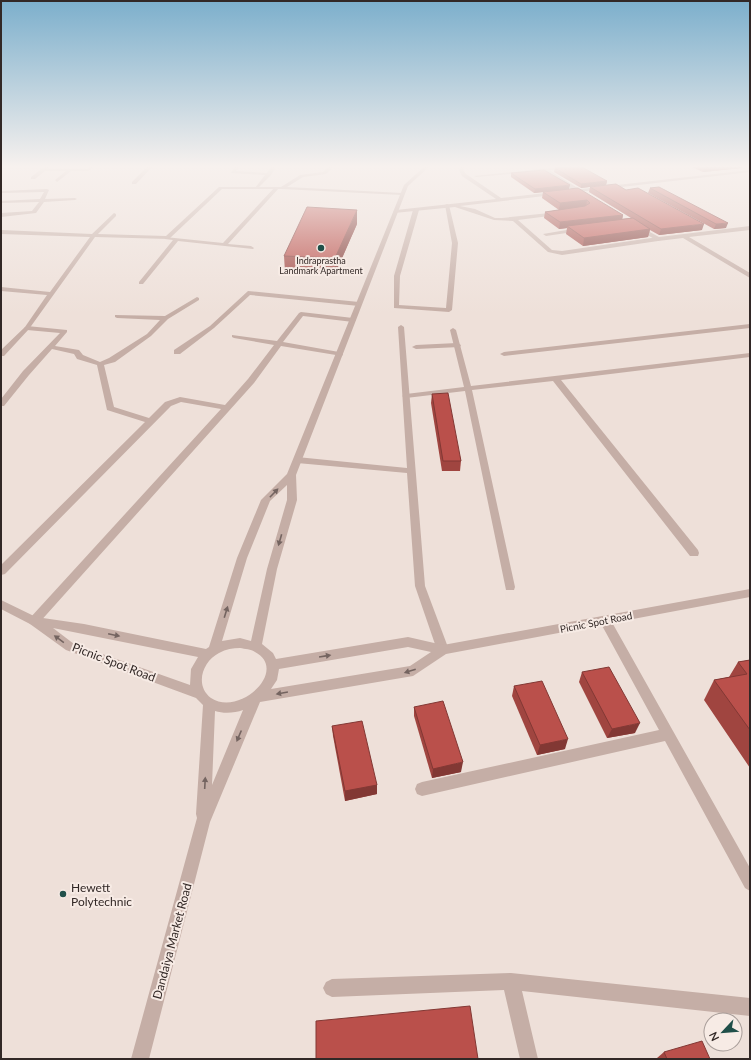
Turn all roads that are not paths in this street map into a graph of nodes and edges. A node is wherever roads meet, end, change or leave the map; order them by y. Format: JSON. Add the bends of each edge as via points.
{"nodes":[{"id":1,"x":192,"y":214,"type":"edge"},
{"id":2,"x":253,"y":214,"type":"edge"},
{"id":3,"x":395,"y":214,"type":"edge"},
{"id":4,"x":415,"y":214,"type":"edge"},
{"id":5,"x":449,"y":214,"type":"edge"},
{"id":6,"x":482,"y":214,"type":"edge"},
{"id":7,"x":544,"y":214,"type":"edge"},
{"id":8,"x":114,"y":215,"type":"dead end"},
{"id":9,"x":514,"y":219,"type":"junction"},
{"id":10,"x":630,"y":223,"type":"edge"},
{"id":11,"x":750,"y":228,"type":"edge"},
{"id":12,"x":584,"y":229,"type":"edge"},
{"id":13,"x":707,"y":229,"type":"dead end"},
{"id":14,"x":1,"y":232,"type":"edge"},
{"id":15,"x":714,"y":233,"type":"junction"},
{"id":16,"x":546,"y":234,"type":"dead end"},
{"id":17,"x":93,"y":236,"type":"junction"},
{"id":18,"x":684,"y":236,"type":"junction"},
{"id":19,"x":167,"y":238,"type":"junction"},
{"id":20,"x":177,"y":239,"type":"junction"},
{"id":21,"x":658,"y":240,"type":"junction"},
{"id":22,"x":224,"y":245,"type":"junction"},
{"id":23,"x":251,"y":248,"type":"dead end"},
{"id":24,"x":750,"y":276,"type":"edge"},
{"id":25,"x":141,"y":283,"type":"dead end"},
{"id":26,"x":1,"y":289,"type":"edge"},
{"id":27,"x":52,"y":294,"type":"junction"},
{"id":28,"x":197,"y":299,"type":"dead end"},
{"id":29,"x":359,"y":304,"type":"junction"},
{"id":30,"x":117,"y":316,"type":"dead end"},
{"id":31,"x":166,"y":318,"type":"junction"},
{"id":32,"x":352,"y":320,"type":"junction"},
{"id":33,"x":750,"y":326,"type":"edge"},
{"id":34,"x":401,"y":327,"type":"dead end"},
{"id":35,"x":27,"y":328,"type":"junction"},
{"id":36,"x":453,"y":330,"type":"dead end"},
{"id":37,"x":234,"y":336,"type":"dead end"},
{"id":38,"x":278,"y":345,"type":"junction"},
{"id":39,"x":457,"y":345,"type":"junction"},
{"id":40,"x":52,"y":347,"type":"junction"},
{"id":41,"x":416,"y":347,"type":"dead end"},
{"id":42,"x":177,"y":352,"type":"dead end"},
{"id":43,"x":1,"y":354,"type":"edge"},
{"id":44,"x":339,"y":354,"type":"junction"},
{"id":45,"x":504,"y":354,"type":"dead end"},
{"id":46,"x":750,"y":354,"type":"edge"},
{"id":47,"x":100,"y":364,"type":"junction"},
{"id":48,"x":555,"y":378,"type":"junction"},
{"id":49,"x":468,"y":388,"type":"junction"},
{"id":50,"x":406,"y":396,"type":"junction"},
{"id":51,"x":1,"y":404,"type":"edge"},
{"id":52,"x":226,"y":408,"type":"junction"},
{"id":53,"x":151,"y":421,"type":"junction"},
{"id":54,"x":297,"y":460,"type":"junction"},
{"id":55,"x":412,"y":471,"type":"junction"},
{"id":56,"x":291,"y":475,"type":"junction"},
{"id":57,"x":694,"y":553,"type":"dead end"},
{"id":58,"x":1,"y":571,"type":"edge"},
{"id":59,"x":510,"y":586,"type":"dead end"},
{"id":60,"x":750,"y":593,"type":"edge"},
{"id":61,"x":1,"y":604,"type":"edge"},
{"id":62,"x":605,"y":620,"type":"junction"},
{"id":63,"x":34,"y":621,"type":"junction"},
{"id":64,"x":256,"y":646,"type":"junction"},
{"id":65,"x":443,"y":650,"type":"junction"},
{"id":66,"x":211,"y":652,"type":"junction"},
{"id":67,"x":272,"y":665,"type":"junction"},
{"id":68,"x":199,"y":694,"type":"junction"},
{"id":69,"x":256,"y":699,"type":"junction"},
{"id":70,"x":209,"y":703,"type":"junction"},
{"id":71,"x":668,"y":734,"type":"junction"},
{"id":72,"x":422,"y":789,"type":"dead end"},
{"id":73,"x":203,"y":822,"type":"junction"},
{"id":74,"x":750,"y":883,"type":"edge"},
{"id":75,"x":511,"y":981,"type":"junction"},
{"id":76,"x":332,"y":988,"type":"dead end"},
{"id":77,"x":750,"y":1007,"type":"edge"},
{"id":78,"x":140,"y":1059,"type":"edge"},
{"id":79,"x":529,"y":1059,"type":"edge"}],
"edges":[{"from":1,"to":19,"type":"street"},
{"from":2,"to":22,"type":"street"},
{"from":3,"to":29,"type":"street"},
{"from":4,"to":5,"type":"street","via":[[397,276],[396,308],[449,310],[455,243]]},
{"from":6,"to":9,"type":"street","via":[[492,220]]},
{"from":7,"to":9,"type":"street"},
{"from":8,"to":17,"type":"street"},
{"from":9,"to":21,"type":"street","via":[[550,251],[562,253]]},
{"from":10,"to":21,"type":"street"},
{"from":11,"to":15,"type":"street"},
{"from":12,"to":16,"type":"street"},
{"from":13,"to":15,"type":"street"},
{"from":14,"to":17,"type":"street"},
{"from":15,"to":18,"type":"street"},
{"from":17,"to":19,"type":"street"},
{"from":17,"to":27,"type":"street"},
{"from":18,"to":21,"type":"street"},
{"from":18,"to":24,"type":"street"},
{"from":19,"to":20,"type":"street"},
{"from":20,"to":22,"type":"street"},
{"from":20,"to":25,"type":"street"},
{"from":22,"to":23,"type":"street"},
{"from":26,"to":27,"type":"street"},
{"from":27,"to":35,"type":"street"},
{"from":28,"to":31,"type":"street"},
{"from":29,"to":32,"type":"street"},
{"from":29,"to":42,"type":"street","via":[[248,293],[212,326]]},
{"from":30,"to":31,"type":"street"},
{"from":31,"to":47,"type":"street","via":[[149,335],[112,360]]},
{"from":32,"to":38,"type":"street","via":[[301,314]]},
{"from":32,"to":44,"type":"street"},
{"from":33,"to":45,"type":"street"},
{"from":34,"to":50,"type":"street"},
{"from":35,"to":40,"type":"street","via":[[65,331]]},
{"from":35,"to":43,"type":"street"},
{"from":36,"to":39,"type":"street"},
{"from":37,"to":38,"type":"street"},
{"from":38,"to":44,"type":"street"},
{"from":38,"to":52,"type":"street"},
{"from":39,"to":41,"type":"street"},
{"from":39,"to":49,"type":"street"},
{"from":40,"to":47,"type":"street","via":[[76,352],[80,357]]},
{"from":40,"to":51,"type":"street","via":[[26,373]]},
{"from":44,"to":54,"type":"street"},
{"from":46,"to":48,"type":"street"},
{"from":47,"to":53,"type":"street","via":[[110,408]]},
{"from":48,"to":49,"type":"street"},
{"from":48,"to":57,"type":"street"},
{"from":49,"to":50,"type":"street"},
{"from":49,"to":59,"type":"street"},
{"from":50,"to":55,"type":"street"},
{"from":52,"to":53,"type":"street","via":[[180,400],[168,404]]},
{"from":52,"to":63,"type":"street"},
{"from":53,"to":58,"type":"street"},
{"from":54,"to":55,"type":"street"},
{"from":54,"to":56,"type":"street"},
{"from":55,"to":65,"type":"street","via":[[420,586]]},
{"from":56,"to":64,"type":"street","one_way":true,"via":[[292,500],[272,569]]},
{"from":66,"to":56,"type":"street","one_way":true,"via":[[242,558],[266,500]]},
{"from":60,"to":62,"type":"street","name":"Picnic Spot Road"},
{"from":61,"to":63,"type":"street","name":"Picnic Spot Road"},
{"from":62,"to":65,"type":"street","name":"Picnic Spot Road"},
{"from":62,"to":71,"type":"street"},
{"from":63,"to":66,"type":"street","name":"Picnic Spot Road","one_way":true},
{"from":68,"to":63,"type":"street","name":"Picnic Spot Road","one_way":true,"via":[[70,647]]},
{"from":64,"to":66,"type":"street","via":[[231,644]]},
{"from":64,"to":67,"type":"street","via":[[267,654]]},
{"from":67,"to":65,"type":"street","name":"Picnic Spot Road","one_way":true,"via":[[408,642]]},
{"from":65,"to":69,"type":"street","name":"Picnic Spot Road","one_way":true,"via":[[413,671]]},
{"from":66,"to":68,"type":"street","via":[[197,669],[195,678]]},
{"from":67,"to":69,"type":"street","via":[[271,682]]},
{"from":68,"to":70,"type":"street"},
{"from":69,"to":70,"type":"street","via":[[231,708]]},
{"from":69,"to":73,"type":"street","one_way":true},
{"from":73,"to":70,"type":"street","one_way":true},
{"from":71,"to":72,"type":"street"},
{"from":71,"to":74,"type":"street"},
{"from":73,"to":78,"type":"street","name":"Dandaiya Market Road"},
{"from":75,"to":76,"type":"street"},
{"from":75,"to":77,"type":"street"},
{"from":75,"to":79,"type":"street"}]}
